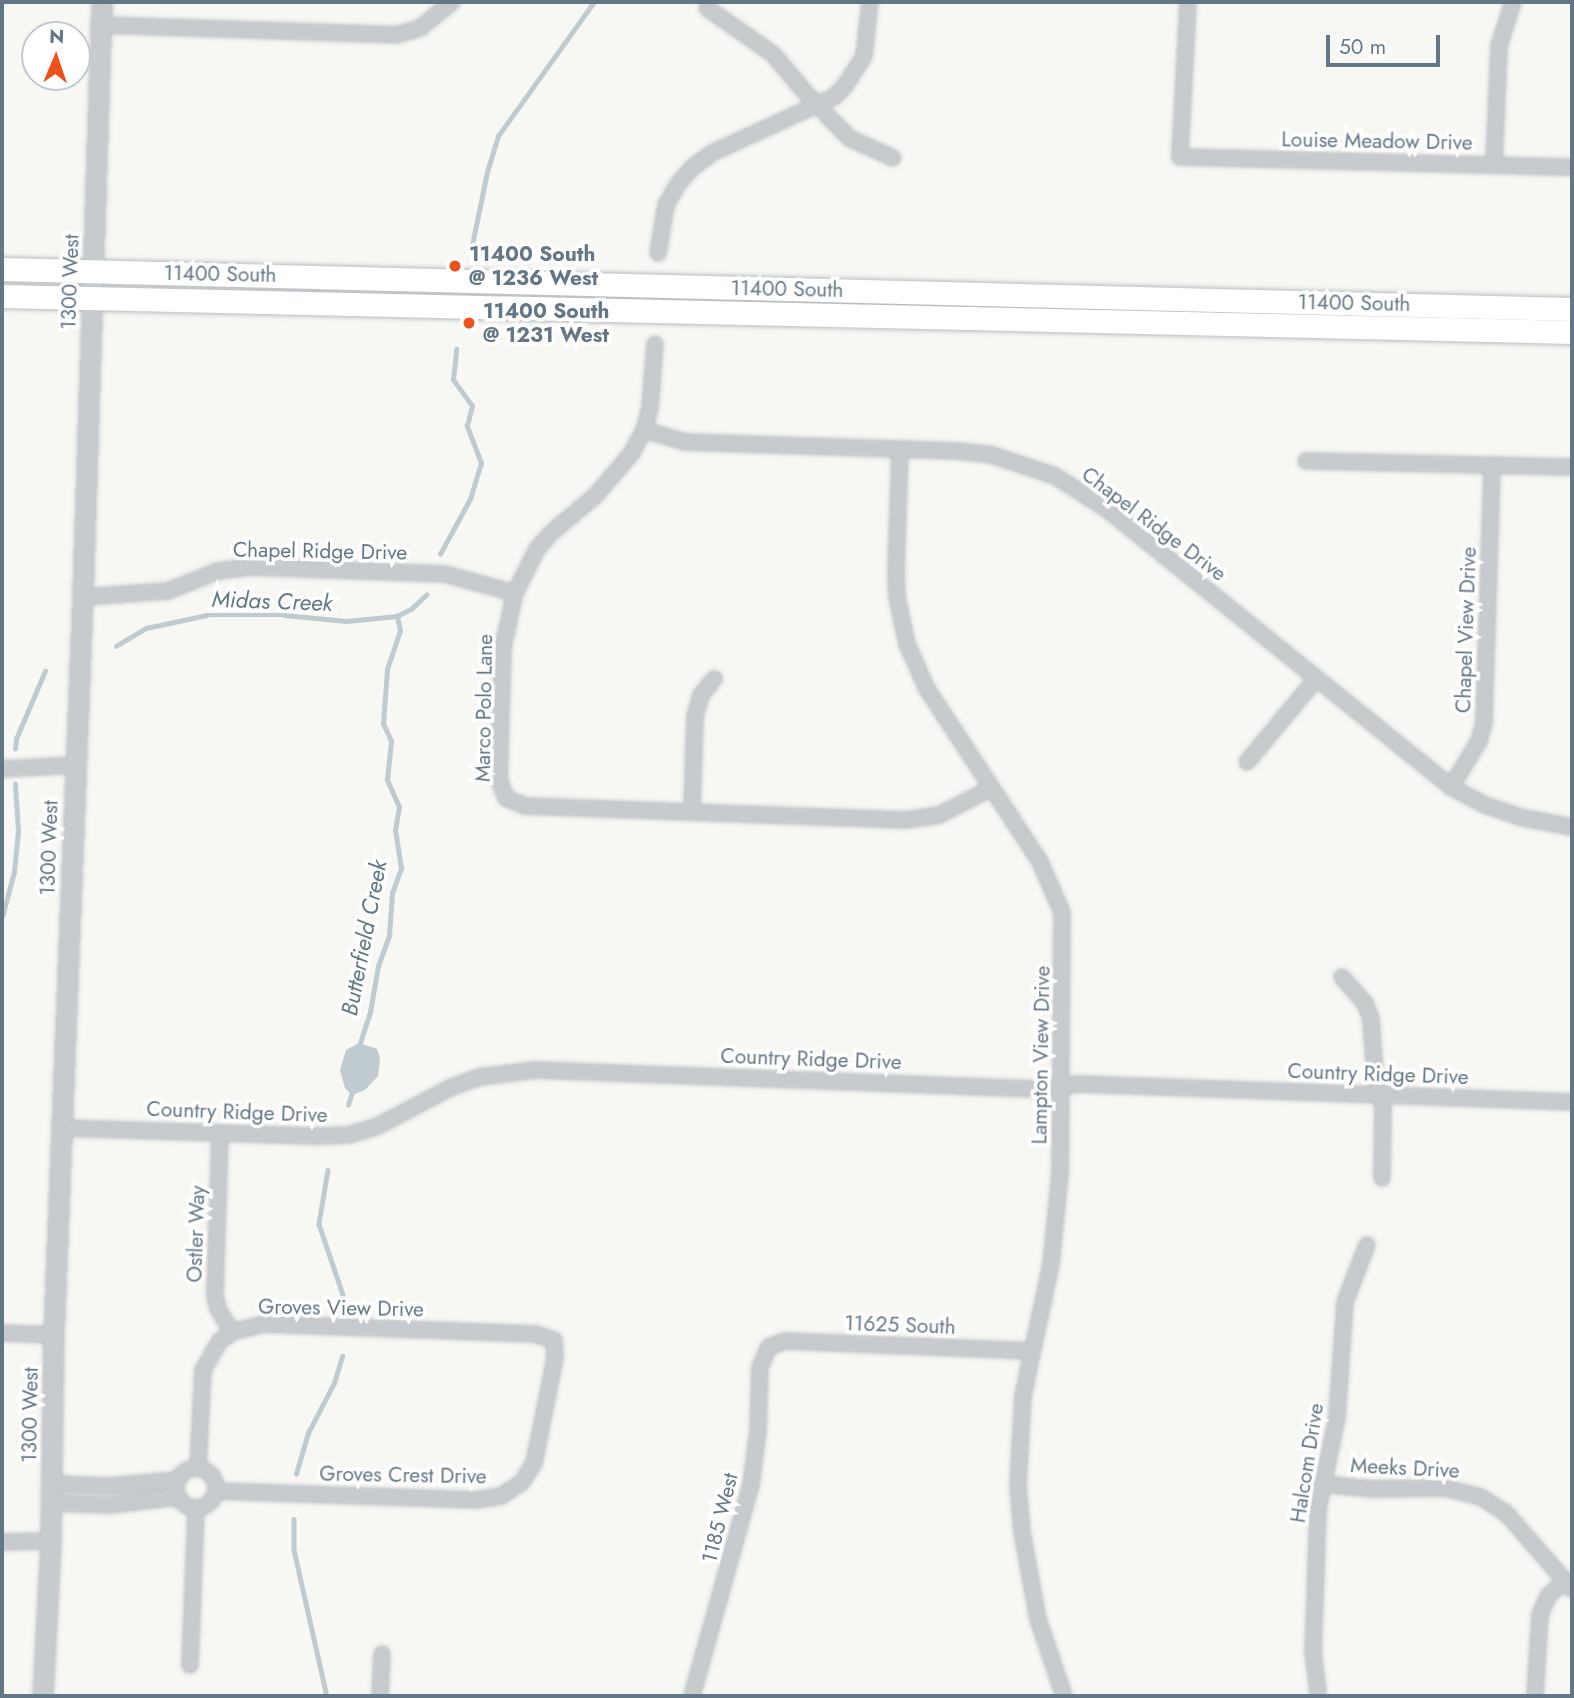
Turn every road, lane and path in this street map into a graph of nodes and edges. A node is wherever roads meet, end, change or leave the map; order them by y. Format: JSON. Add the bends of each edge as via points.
{"nodes":[{"id":1,"x":102,"y":2,"type":"edge"},
{"id":2,"x":452,"y":2,"type":"edge"},
{"id":3,"x":870,"y":2,"type":"edge"},
{"id":4,"x":1188,"y":2,"type":"edge"},
{"id":5,"x":1513,"y":2,"type":"edge"},
{"id":6,"x":707,"y":8,"type":"dead end"},
{"id":7,"x":101,"y":25,"type":"junction"},
{"id":8,"x":817,"y":104,"type":"junction"},
{"id":9,"x":893,"y":158,"type":"dead end"},
{"id":10,"x":1494,"y":165,"type":"junction"},
{"id":11,"x":1572,"y":167,"type":"edge"},
{"id":12,"x":658,"y":253,"type":"dead end"},
{"id":13,"x":2,"y":269,"type":"edge"},
{"id":14,"x":93,"y":271,"type":"junction"},
{"id":15,"x":2,"y":296,"type":"edge"},
{"id":16,"x":92,"y":299,"type":"junction"},
{"id":17,"x":1572,"y":309,"type":"edge"},
{"id":18,"x":1572,"y":332,"type":"edge"},
{"id":19,"x":655,"y":344,"type":"dead end"},
{"id":20,"x":644,"y":430,"type":"junction"},
{"id":21,"x":900,"y":449,"type":"junction"},
{"id":22,"x":1306,"y":461,"type":"dead end"},
{"id":23,"x":1492,"y":466,"type":"junction"},
{"id":24,"x":1572,"y":467,"type":"edge"},
{"id":25,"x":514,"y":593,"type":"junction"},
{"id":26,"x":83,"y":597,"type":"junction"},
{"id":27,"x":714,"y":678,"type":"dead end"},
{"id":28,"x":1316,"y":679,"type":"junction"},
{"id":29,"x":1247,"y":762,"type":"dead end"},
{"id":30,"x":75,"y":765,"type":"junction"},
{"id":31,"x":2,"y":769,"type":"edge"},
{"id":32,"x":1451,"y":787,"type":"junction"},
{"id":33,"x":990,"y":789,"type":"junction"},
{"id":34,"x":692,"y":812,"type":"junction"},
{"id":35,"x":1572,"y":827,"type":"edge"},
{"id":36,"x":1342,"y":977,"type":"dead end"},
{"id":37,"x":1060,"y":1086,"type":"junction"},
{"id":38,"x":1381,"y":1095,"type":"junction"},
{"id":39,"x":1572,"y":1102,"type":"edge"},
{"id":40,"x":62,"y":1128,"type":"junction"},
{"id":41,"x":219,"y":1133,"type":"junction"},
{"id":42,"x":1382,"y":1178,"type":"dead end"},
{"id":43,"x":1367,"y":1245,"type":"dead end"},
{"id":44,"x":232,"y":1332,"type":"junction"},
{"id":45,"x":2,"y":1333,"type":"edge"},
{"id":46,"x":54,"y":1335,"type":"junction"},
{"id":47,"x":554,"y":1340,"type":"joint"},
{"id":48,"x":769,"y":1347,"type":"joint"},
{"id":49,"x":1031,"y":1351,"type":"junction"},
{"id":50,"x":198,"y":1468,"type":"junction"},
{"id":51,"x":177,"y":1480,"type":"junction"},
{"id":52,"x":51,"y":1484,"type":"junction"},
{"id":53,"x":1322,"y":1484,"type":"junction"},
{"id":54,"x":216,"y":1492,"type":"junction"},
{"id":55,"x":178,"y":1497,"type":"junction"},
{"id":56,"x":50,"y":1503,"type":"junction"},
{"id":57,"x":196,"y":1508,"type":"junction"},
{"id":58,"x":51,"y":1541,"type":"junction"},
{"id":59,"x":2,"y":1542,"type":"edge"},
{"id":60,"x":1569,"y":1585,"type":"edge"},
{"id":61,"x":382,"y":1654,"type":"dead end"},
{"id":62,"x":190,"y":1665,"type":"dead end"},
{"id":63,"x":1318,"y":1692,"type":"dead end"},
{"id":64,"x":43,"y":1696,"type":"edge"},
{"id":65,"x":380,"y":1696,"type":"edge"},
{"id":66,"x":692,"y":1696,"type":"edge"},
{"id":67,"x":1064,"y":1696,"type":"edge"},
{"id":68,"x":1535,"y":1696,"type":"edge"}],
"edges":[{"from":1,"to":7,"type":"street","name":"1300 West"},
{"from":2,"to":7,"type":"street","via":[[420,28],[396,35]]},
{"from":3,"to":8,"type":"street","via":[[867,43],[858,67],[834,97]]},
{"from":4,"to":10,"type":"street","name":"Louise Meadow Drive","via":[[1180,157]]},
{"from":5,"to":10,"type":"street","via":[[1499,46]]},
{"from":6,"to":8,"type":"street","via":[[774,55]]},
{"from":7,"to":14,"type":"street","name":"1300 West"},
{"from":8,"to":9,"type":"street","via":[[849,138]]},
{"from":8,"to":12,"type":"street","via":[[712,153],[693,167],[666,205]]},
{"from":10,"to":11,"type":"street","name":"Louise Meadow Drive"},
{"from":13,"to":14,"type":"main road","name":"11400 South"},
{"from":14,"to":16,"type":"street","name":"1300 West"},
{"from":14,"to":17,"type":"main road","name":"11400 South"},
{"from":15,"to":16,"type":"main road","name":"11400 South"},
{"from":16,"to":18,"type":"main road","name":"11400 South"},
{"from":16,"to":26,"type":"street","name":"1300 West"},
{"from":19,"to":20,"type":"street","name":"Marco Polo Lane","via":[[654,387]]},
{"from":20,"to":21,"type":"street","name":"Chapel Ridge Drive","via":[[685,442]]},
{"from":20,"to":25,"type":"street","name":"Marco Polo Lane","via":[[616,475],[537,549]]},
{"from":21,"to":28,"type":"street","name":"Chapel Ridge Drive","via":[[992,455],[1064,481],[1108,510]]},
{"from":21,"to":33,"type":"street","name":"Lampton View Drive","via":[[896,572],[907,644],[927,689]]},
{"from":22,"to":23,"type":"street"},
{"from":23,"to":24,"type":"street"},
{"from":23,"to":32,"type":"street","name":"Chapel View Drive","via":[[1484,722],[1479,741]]},
{"from":25,"to":26,"type":"street","name":"Chapel Ridge Drive","via":[[445,575],[251,567],[218,571],[168,591]]},
{"from":25,"to":34,"type":"street","name":"Marco Polo Lane","via":[[503,647],[499,779],[506,798],[525,806]]},
{"from":26,"to":30,"type":"street","name":"1300 West"},
{"from":27,"to":34,"type":"street","via":[[701,695],[695,716]]},
{"from":28,"to":29,"type":"street"},
{"from":28,"to":32,"type":"street","name":"Chapel Ridge Drive"},
{"from":30,"to":31,"type":"street"},
{"from":30,"to":40,"type":"street","name":"1300 West"},
{"from":32,"to":35,"type":"street","name":"Chapel Ridge Drive","via":[[1519,817]]},
{"from":33,"to":34,"type":"street","name":"Marco Polo Lane","via":[[955,809],[922,818]]},
{"from":33,"to":37,"type":"street","name":"Lampton View Drive","via":[[1045,870],[1062,912]]},
{"from":36,"to":38,"type":"street","via":[[1368,1010]]},
{"from":37,"to":38,"type":"street","name":"Country Ridge Drive"},
{"from":37,"to":41,"type":"street","name":"Country Ridge Drive","via":[[1036,1089],[507,1071],[452,1087],[402,1116],[349,1135]]},
{"from":37,"to":49,"type":"street","name":"Lampton View Drive","via":[[1056,1219]]},
{"from":38,"to":39,"type":"street","name":"Country Ridge Drive"},
{"from":38,"to":42,"type":"street"},
{"from":40,"to":41,"type":"street","name":"Country Ridge Drive"},
{"from":40,"to":46,"type":"street","name":"1300 West"},
{"from":41,"to":44,"type":"street","name":"Ostler Way","via":[[215,1296]]},
{"from":43,"to":53,"type":"street","name":"Halcom Drive","via":[[1345,1302],[1337,1417]]},
{"from":44,"to":47,"type":"street","name":"Groves View Drive","via":[[263,1324],[535,1334]]},
{"from":44,"to":50,"type":"street","name":"Groves View Drive","via":[[219,1342],[203,1370]]},
{"from":45,"to":46,"type":"street"},
{"from":46,"to":52,"type":"street","name":"1300 West"},
{"from":47,"to":54,"type":"street","name":"Groves Crest Drive","via":[[555,1358],[534,1462],[522,1482],[502,1496],[477,1500]]},
{"from":48,"to":49,"type":"street","name":"11625 South","via":[[785,1341]]},
{"from":48,"to":66,"type":"street","name":"1185 West","via":[[760,1367],[751,1485]]},
{"from":49,"to":67,"type":"street","name":"Lampton View Drive","via":[[1019,1440],[1021,1532],[1038,1619]]},
{"from":50,"to":51,"type":"street"},
{"from":50,"to":54,"type":"street","via":[[214,1479]]},
{"from":51,"to":52,"type":"street","via":[[110,1486]]},
{"from":51,"to":55,"type":"street"},
{"from":52,"to":56,"type":"street","name":"1300 West"},
{"from":53,"to":60,"type":"street","name":"Meeks Drive","via":[[1445,1488],[1481,1497],[1506,1513]]},
{"from":53,"to":63,"type":"street","name":"Halcom Drive","via":[[1316,1525],[1313,1654]]},
{"from":54,"to":57,"type":"street","via":[[211,1501]]},
{"from":55,"to":56,"type":"street","via":[[110,1505]]},
{"from":55,"to":57,"type":"street"},
{"from":56,"to":58,"type":"street","name":"1300 West"},
{"from":57,"to":62,"type":"street"},
{"from":58,"to":59,"type":"street"},
{"from":58,"to":64,"type":"street","name":"1300 West"},
{"from":60,"to":68,"type":"street","via":[[1549,1595],[1540,1614]]},
{"from":61,"to":65,"type":"street"}]}
